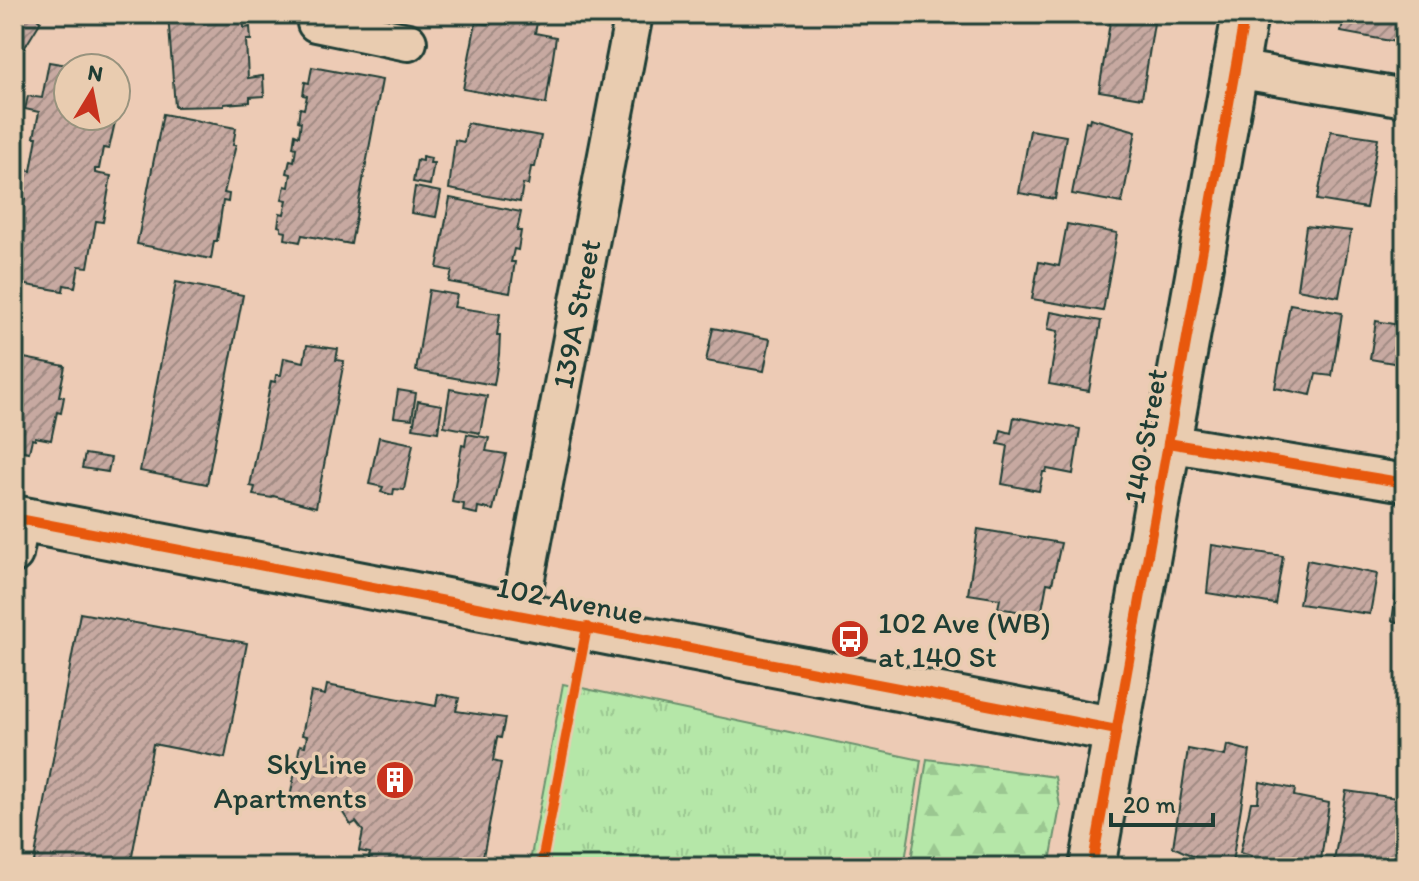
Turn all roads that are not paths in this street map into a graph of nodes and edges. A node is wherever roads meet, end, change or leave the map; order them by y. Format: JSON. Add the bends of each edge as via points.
{"nodes":[{"id":1,"x":634,"y":14,"type":"edge"},
{"id":2,"x":1245,"y":14,"type":"edge"},
{"id":3,"x":316,"y":23,"type":"dead end"},
{"id":4,"x":408,"y":42,"type":"dead end"},
{"id":5,"x":1235,"y":69,"type":"junction"},
{"id":6,"x":1405,"y":98,"type":"edge"},
{"id":7,"x":1168,"y":443,"type":"junction"},
{"id":8,"x":1405,"y":483,"type":"edge"},
{"id":9,"x":16,"y":530,"type":"edge"},
{"id":10,"x":519,"y":614,"type":"junction"},
{"id":11,"x":1117,"y":730,"type":"junction"},
{"id":12,"x":1092,"y":867,"type":"edge"}],
"edges":[{"from":1,"to":10,"type":"street","name":"139A Street"},
{"from":2,"to":5,"type":"street","name":"140 Street"},
{"from":3,"to":4,"type":"street"},
{"from":5,"to":6,"type":"street"},
{"from":5,"to":7,"type":"street","name":"140 Street"},
{"from":7,"to":8,"type":"street"},
{"from":7,"to":11,"type":"street","name":"140 Street"},
{"from":9,"to":10,"type":"street","name":"102 Avenue"},
{"from":10,"to":11,"type":"street","name":"102 Avenue"},
{"from":11,"to":12,"type":"street","name":"140 Street"}]}
